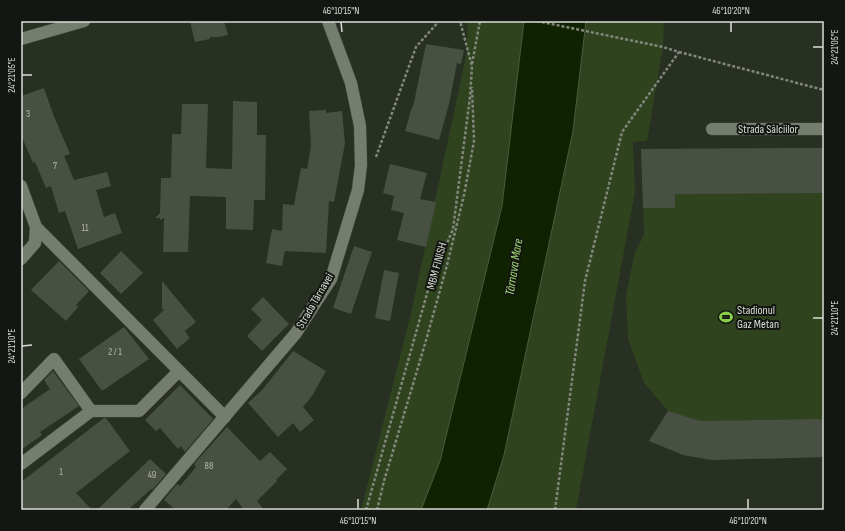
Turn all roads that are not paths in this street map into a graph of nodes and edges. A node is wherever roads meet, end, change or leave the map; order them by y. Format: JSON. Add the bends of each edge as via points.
{"nodes":[{"id":1,"x":84,"y":21,"type":"edge"},
{"id":2,"x":328,"y":21,"type":"edge"},
{"id":3,"x":21,"y":40,"type":"edge"},
{"id":4,"x":712,"y":129,"type":"dead end"},
{"id":5,"x":824,"y":129,"type":"edge"},
{"id":6,"x":21,"y":186,"type":"edge"},
{"id":7,"x":36,"y":227,"type":"junction"},
{"id":8,"x":21,"y":259,"type":"edge"},
{"id":9,"x":179,"y":371,"type":"junction"},
{"id":10,"x":21,"y":393,"type":"edge"},
{"id":11,"x":91,"y":411,"type":"junction"},
{"id":12,"x":225,"y":417,"type":"junction"},
{"id":13,"x":21,"y":464,"type":"edge"},
{"id":14,"x":145,"y":510,"type":"edge"}],
"edges":[{"from":1,"to":3,"type":"street"},
{"from":2,"to":12,"type":"street","name":"Strada Târnavei","via":[[351,83],[360,126],[361,165],[358,190],[331,278],[296,333]]},
{"from":4,"to":5,"type":"street","name":"Strada Sălciilor"},
{"from":6,"to":7,"type":"street"},
{"from":7,"to":8,"type":"street","via":[[35,243]]},
{"from":7,"to":9,"type":"street"},
{"from":9,"to":11,"type":"street","via":[[139,411]]},
{"from":9,"to":12,"type":"street"},
{"from":10,"to":11,"type":"street","via":[[54,359]]},
{"from":11,"to":13,"type":"street"},
{"from":12,"to":14,"type":"street","name":"Strada Târnavei"}]}
